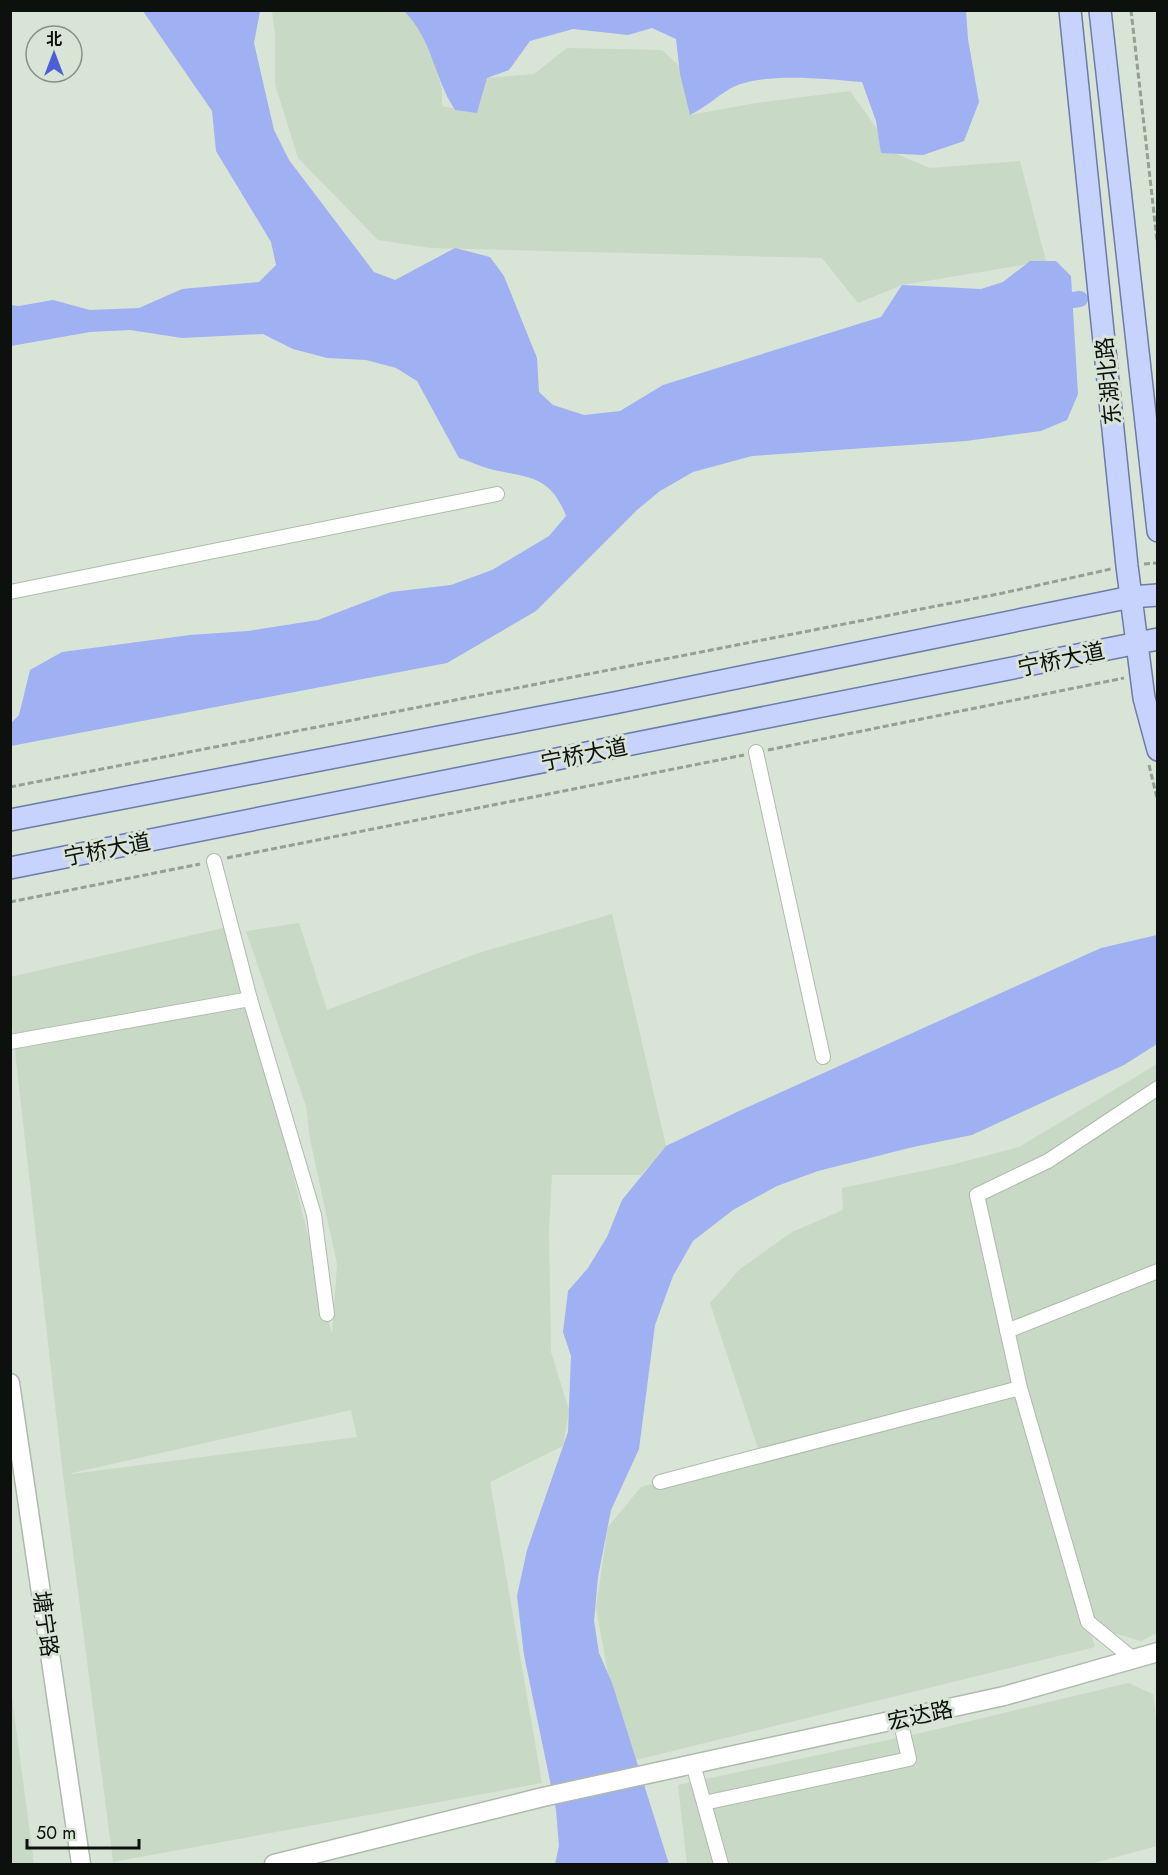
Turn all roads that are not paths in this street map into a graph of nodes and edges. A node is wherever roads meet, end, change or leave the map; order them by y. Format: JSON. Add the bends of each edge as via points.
{"nodes":[{"id":1,"x":1070,"y":10,"type":"edge"},
{"id":2,"x":1100,"y":10,"type":"edge"},
{"id":3,"x":497,"y":494,"type":"dead end"},
{"id":4,"x":1158,"y":531,"type":"edge"},
{"id":5,"x":10,"y":592,"type":"edge"},
{"id":6,"x":1158,"y":595,"type":"edge"},
{"id":7,"x":1131,"y":597,"type":"junction"},
{"id":8,"x":1158,"y":639,"type":"edge"},
{"id":9,"x":1137,"y":643,"type":"junction"},
{"id":10,"x":1158,"y":750,"type":"edge"},
{"id":11,"x":756,"y":752,"type":"road end"},
{"id":12,"x":10,"y":820,"type":"edge"},
{"id":13,"x":214,"y":861,"type":"road end"},
{"id":14,"x":10,"y":868,"type":"edge"},
{"id":15,"x":250,"y":999,"type":"junction"},
{"id":16,"x":10,"y":1042,"type":"edge"},
{"id":17,"x":823,"y":1057,"type":"dead end"},
{"id":18,"x":1158,"y":1088,"type":"edge"},
{"id":19,"x":1158,"y":1271,"type":"edge"},
{"id":20,"x":327,"y":1314,"type":"dead end"},
{"id":21,"x":1007,"y":1331,"type":"junction"},
{"id":22,"x":10,"y":1383,"type":"edge"},
{"id":23,"x":1020,"y":1388,"type":"junction"},
{"id":24,"x":660,"y":1482,"type":"dead end"},
{"id":25,"x":1158,"y":1652,"type":"edge"},
{"id":26,"x":1133,"y":1659,"type":"junction"},
{"id":27,"x":900,"y":1719,"type":"junction"},
{"id":28,"x":686,"y":1765,"type":"junction"},
{"id":29,"x":704,"y":1803,"type":"junction"},
{"id":30,"x":81,"y":1864,"type":"edge"},
{"id":31,"x":274,"y":1864,"type":"edge"},
{"id":32,"x":721,"y":1864,"type":"edge"}],
"edges":[{"from":1,"to":7,"type":"main road","name":"东湖北路"},
{"from":2,"to":4,"type":"main road","name":"东湖北路"},
{"from":3,"to":5,"type":"street"},
{"from":6,"to":7,"type":"main road","name":"宁桥大道"},
{"from":7,"to":9,"type":"main road","name":"东湖北路"},
{"from":7,"to":12,"type":"main road","name":"宁桥大道","via":[[614,703]]},
{"from":8,"to":9,"type":"main road","name":"宁桥大道"},
{"from":9,"to":10,"type":"main road","name":"东湖北路"},
{"from":9,"to":14,"type":"main road","name":"宁桥大道"},
{"from":11,"to":17,"type":"street"},
{"from":13,"to":15,"type":"street"},
{"from":15,"to":16,"type":"street"},
{"from":15,"to":20,"type":"street","via":[[314,1215]]},
{"from":18,"to":21,"type":"street","via":[[1048,1161],[977,1195]]},
{"from":19,"to":21,"type":"street"},
{"from":21,"to":23,"type":"street"},
{"from":22,"to":30,"type":"street","name":"塘宁路"},
{"from":23,"to":24,"type":"street"},
{"from":23,"to":26,"type":"street","via":[[1088,1622]]},
{"from":25,"to":26,"type":"street","name":"宏达路"},
{"from":26,"to":27,"type":"street","name":"宏达路","via":[[1004,1696]]},
{"from":27,"to":28,"type":"street","name":"宏达路"},
{"from":27,"to":29,"type":"street","via":[[909,1759]]},
{"from":28,"to":29,"type":"street"},
{"from":28,"to":31,"type":"street","name":"宏达路"},
{"from":29,"to":32,"type":"street"}]}
